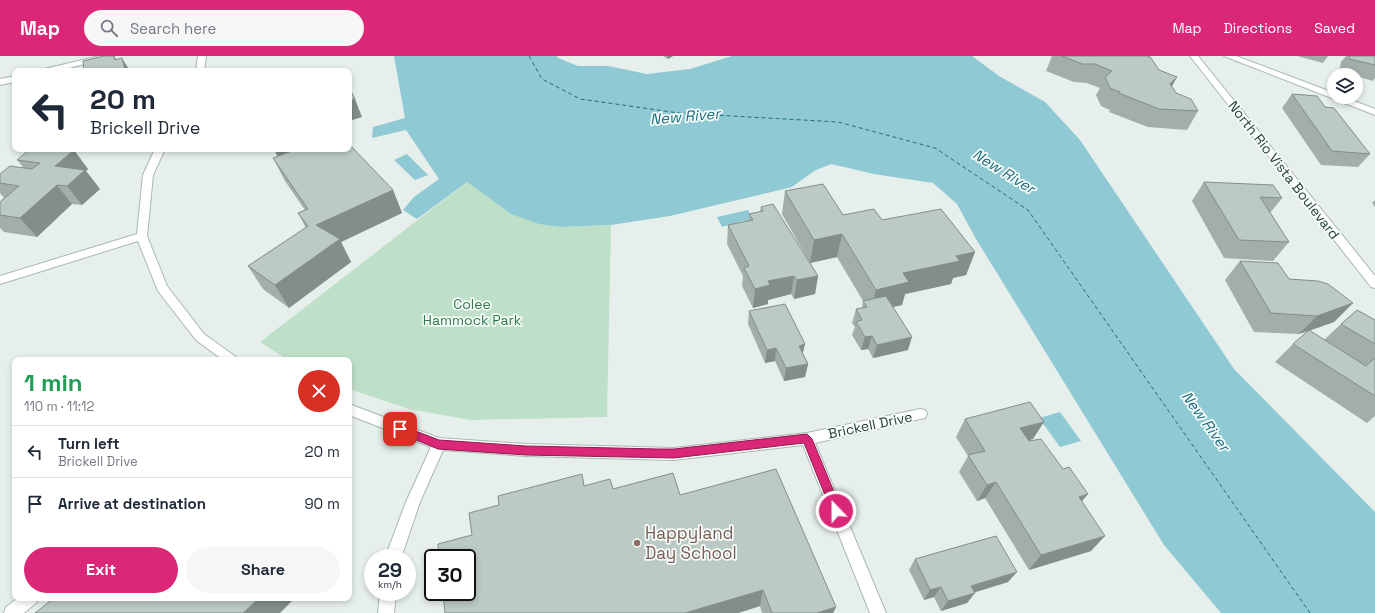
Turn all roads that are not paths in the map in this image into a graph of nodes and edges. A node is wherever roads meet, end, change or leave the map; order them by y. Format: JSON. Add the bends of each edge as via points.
{"nodes":[{"id":1,"x":110,"y":56,"type":"edge"},
{"id":2,"x":202,"y":56,"type":"edge"},
{"id":3,"x":1194,"y":56,"type":"edge"},
{"id":4,"x":1228,"y":56,"type":"edge"},
{"id":5,"x":60,"y":68,"type":"edge"},
{"id":6,"x":200,"y":68,"type":"edge"},
{"id":7,"x":12,"y":80,"type":"edge"},
{"id":8,"x":0,"y":82,"type":"edge"},
{"id":9,"x":1327,"y":94,"type":"edge"},
{"id":10,"x":1354,"y":104,"type":"edge"},
{"id":11,"x":1375,"y":112,"type":"edge"},
{"id":12,"x":159,"y":152,"type":"edge"},
{"id":13,"x":142,"y":236,"type":"junction"},
{"id":14,"x":0,"y":280,"type":"edge"},
{"id":15,"x":1375,"y":284,"type":"edge"},
{"id":16,"x":228,"y":357,"type":"edge"},
{"id":17,"x":352,"y":410,"type":"edge"},
{"id":18,"x":920,"y":414,"type":"dead end"},
{"id":19,"x":807,"y":439,"type":"junction"},
{"id":20,"x":438,"y":444,"type":"junction"},
{"id":21,"x":396,"y":549,"type":"edge"},
{"id":22,"x":26,"y":601,"type":"edge"},
{"id":23,"x":387,"y":601,"type":"edge"},
{"id":24,"x":12,"y":613,"type":"edge"},
{"id":25,"x":386,"y":613,"type":"edge"},
{"id":26,"x":878,"y":613,"type":"edge"}],
"edges":[{"from":1,"to":5,"type":"street"},
{"from":2,"to":6,"type":"street"},
{"from":3,"to":15,"type":"street","name":"North Rio Vista Boulevard"},
{"from":4,"to":9,"type":"street"},
{"from":7,"to":8,"type":"street"},
{"from":10,"to":11,"type":"street"},
{"from":12,"to":13,"type":"street","via":[[148,175]]},
{"from":13,"to":14,"type":"street"},
{"from":13,"to":16,"type":"street","via":[[162,288],[200,337]]},
{"from":17,"to":20,"type":"street","name":"Brickell Drive"},
{"from":18,"to":19,"type":"street","name":"Brickell Drive"},
{"from":19,"to":20,"type":"street","name":"Brickell Drive","via":[[674,454],[526,450]]},
{"from":19,"to":26,"type":"street"},
{"from":20,"to":21,"type":"street"},
{"from":22,"to":24,"type":"street"},
{"from":23,"to":25,"type":"street"}]}
